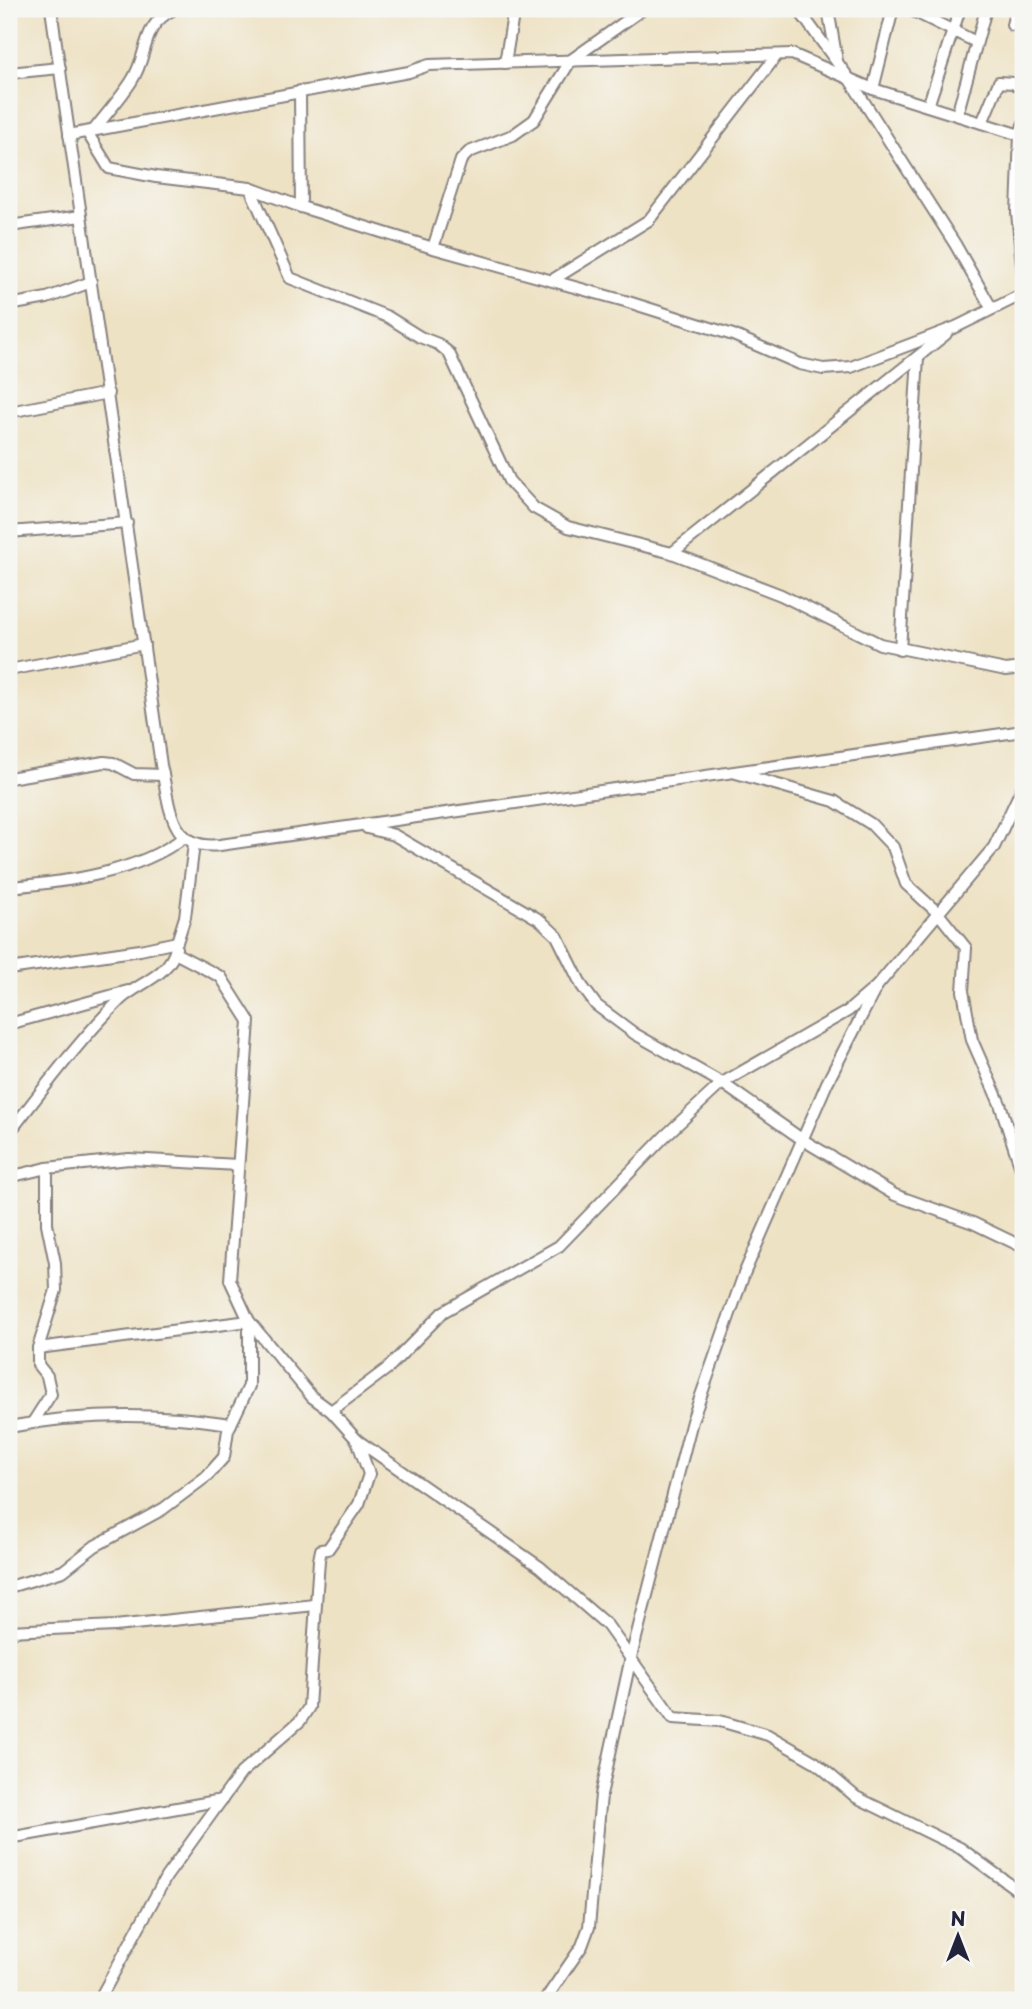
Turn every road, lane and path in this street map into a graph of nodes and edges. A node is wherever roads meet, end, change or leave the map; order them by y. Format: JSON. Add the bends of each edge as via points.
{"nodes":[{"id":1,"x":51,"y":9,"type":"edge"},
{"id":2,"x":174,"y":9,"type":"edge"},
{"id":3,"x":514,"y":9,"type":"edge"},
{"id":4,"x":643,"y":9,"type":"edge"},
{"id":5,"x":798,"y":9,"type":"edge"},
{"id":6,"x":828,"y":9,"type":"edge"},
{"id":7,"x":893,"y":9,"type":"edge"},
{"id":8,"x":909,"y":9,"type":"edge"},
{"id":9,"x":960,"y":9,"type":"edge"},
{"id":10,"x":986,"y":9,"type":"edge"},
{"id":11,"x":1016,"y":9,"type":"edge"},
{"id":12,"x":1023,"y":28,"type":"edge"},
{"id":13,"x":954,"y":29,"type":"junction"},
{"id":14,"x":976,"y":42,"type":"junction"},
{"id":15,"x":777,"y":55,"type":"junction"},
{"id":16,"x":571,"y":60,"type":"junction"},
{"id":17,"x":505,"y":63,"type":"junction"},
{"id":18,"x":837,"y":63,"type":"junction"},
{"id":19,"x":60,"y":68,"type":"junction"},
{"id":20,"x":9,"y":73,"type":"edge"},
{"id":21,"x":850,"y":80,"type":"junction"},
{"id":22,"x":873,"y":89,"type":"junction"},
{"id":23,"x":1023,"y":90,"type":"edge"},
{"id":24,"x":300,"y":91,"type":"junction"},
{"id":25,"x":928,"y":106,"type":"junction"},
{"id":26,"x":957,"y":115,"type":"junction"},
{"id":27,"x":982,"y":123,"type":"junction"},
{"id":28,"x":90,"y":131,"type":"junction"},
{"id":29,"x":1022,"y":132,"type":"edge"},
{"id":30,"x":69,"y":135,"type":"junction"},
{"id":31,"x":250,"y":188,"type":"junction"},
{"id":32,"x":300,"y":207,"type":"junction"},
{"id":33,"x":81,"y":216,"type":"junction"},
{"id":34,"x":9,"y":226,"type":"edge"},
{"id":35,"x":433,"y":248,"type":"junction"},
{"id":36,"x":1023,"y":277,"type":"edge"},
{"id":37,"x":554,"y":279,"type":"junction"},
{"id":38,"x":91,"y":282,"type":"junction"},
{"id":39,"x":1023,"y":294,"type":"edge"},
{"id":40,"x":9,"y":305,"type":"edge"},
{"id":41,"x":992,"y":309,"type":"junction"},
{"id":42,"x":956,"y":327,"type":"junction"},
{"id":43,"x":918,"y":357,"type":"junction"},
{"id":44,"x":108,"y":393,"type":"junction"},
{"id":45,"x":9,"y":412,"type":"edge"},
{"id":46,"x":127,"y":523,"type":"junction"},
{"id":47,"x":9,"y":532,"type":"edge"},
{"id":48,"x":672,"y":553,"type":"junction"},
{"id":49,"x":144,"y":644,"type":"junction"},
{"id":50,"x":901,"y":650,"type":"junction"},
{"id":51,"x":1023,"y":667,"type":"edge"},
{"id":52,"x":9,"y":670,"type":"edge"},
{"id":53,"x":1023,"y":731,"type":"edge"},
{"id":54,"x":730,"y":772,"type":"junction"},
{"id":55,"x":163,"y":775,"type":"junction"},
{"id":56,"x":9,"y":778,"type":"edge"},
{"id":57,"x":1023,"y":786,"type":"edge"},
{"id":58,"x":360,"y":827,"type":"junction"},
{"id":59,"x":183,"y":838,"type":"junction"},
{"id":60,"x":194,"y":844,"type":"junction"},
{"id":61,"x":9,"y":887,"type":"edge"},
{"id":62,"x":938,"y":913,"type":"junction"},
{"id":63,"x":176,"y":947,"type":"junction"},
{"id":64,"x":9,"y":969,"type":"edge"},
{"id":65,"x":877,"y":986,"type":"junction"},
{"id":66,"x":135,"y":990,"type":"junction"},
{"id":67,"x":9,"y":1024,"type":"edge"},
{"id":68,"x":722,"y":1083,"type":"junction"},
{"id":69,"x":9,"y":1133,"type":"edge"},
{"id":70,"x":803,"y":1140,"type":"junction"},
{"id":71,"x":238,"y":1165,"type":"junction"},
{"id":72,"x":47,"y":1168,"type":"junction"},
{"id":73,"x":1023,"y":1175,"type":"edge"},
{"id":74,"x":9,"y":1177,"type":"edge"},
{"id":75,"x":1023,"y":1247,"type":"edge"},
{"id":76,"x":249,"y":1321,"type":"junction"},
{"id":77,"x":37,"y":1348,"type":"junction"},
{"id":78,"x":331,"y":1411,"type":"junction"},
{"id":79,"x":33,"y":1422,"type":"junction"},
{"id":80,"x":231,"y":1424,"type":"junction"},
{"id":81,"x":9,"y":1427,"type":"edge"},
{"id":82,"x":357,"y":1440,"type":"junction"},
{"id":83,"x":9,"y":1587,"type":"edge"},
{"id":84,"x":315,"y":1605,"type":"junction"},
{"id":85,"x":9,"y":1631,"type":"edge"},
{"id":86,"x":631,"y":1657,"type":"junction"},
{"id":87,"x":222,"y":1800,"type":"junction"},
{"id":88,"x":9,"y":1838,"type":"edge"},
{"id":89,"x":1023,"y":1894,"type":"edge"},
{"id":90,"x":99,"y":2000,"type":"edge"},
{"id":91,"x":545,"y":2000,"type":"edge"}],
"edges":[{"from":1,"to":19,"type":"street"},
{"from":2,"to":28,"type":"street","via":[[152,25],[132,81]]},
{"from":3,"to":17,"type":"street"},
{"from":4,"to":16,"type":"street"},
{"from":5,"to":18,"type":"street"},
{"from":6,"to":18,"type":"street"},
{"from":7,"to":22,"type":"street"},
{"from":8,"to":13,"type":"street"},
{"from":9,"to":13,"type":"street"},
{"from":10,"to":14,"type":"street"},
{"from":11,"to":12,"type":"street","via":[[1012,26]]},
{"from":13,"to":14,"type":"street"},
{"from":13,"to":25,"type":"street"},
{"from":14,"to":26,"type":"street"},
{"from":15,"to":16,"type":"street"},
{"from":15,"to":21,"type":"street","via":[[792,54]]},
{"from":15,"to":37,"type":"street","via":[[649,220]]},
{"from":16,"to":17,"type":"street"},
{"from":16,"to":35,"type":"street","via":[[534,120],[461,160]]},
{"from":17,"to":24,"type":"street","via":[[429,65]]},
{"from":18,"to":21,"type":"street"},
{"from":19,"to":20,"type":"street"},
{"from":19,"to":30,"type":"street"},
{"from":21,"to":22,"type":"street"},
{"from":21,"to":41,"type":"street"},
{"from":22,"to":25,"type":"street"},
{"from":23,"to":27,"type":"street","via":[[999,82]]},
{"from":24,"to":28,"type":"street"},
{"from":24,"to":32,"type":"street"},
{"from":25,"to":26,"type":"street"},
{"from":26,"to":27,"type":"street"},
{"from":27,"to":29,"type":"street"},
{"from":28,"to":30,"type":"street"},
{"from":28,"to":31,"type":"street","via":[[109,168]]},
{"from":29,"to":36,"type":"street","via":[[1017,212]]},
{"from":30,"to":33,"type":"street"},
{"from":31,"to":32,"type":"street"},
{"from":31,"to":48,"type":"street","via":[[290,278],[388,317],[449,353],[509,481],[534,508],[568,527]]},
{"from":32,"to":35,"type":"street"},
{"from":33,"to":34,"type":"street"},
{"from":33,"to":38,"type":"street"},
{"from":35,"to":37,"type":"street"},
{"from":37,"to":42,"type":"street","via":[[733,335],[800,365],[823,369],[851,367]]},
{"from":38,"to":40,"type":"street","via":[[47,298]]},
{"from":38,"to":44,"type":"street"},
{"from":39,"to":41,"type":"street"},
{"from":41,"to":42,"type":"street"},
{"from":42,"to":43,"type":"street"},
{"from":43,"to":48,"type":"street"},
{"from":43,"to":50,"type":"street"},
{"from":44,"to":45,"type":"street"},
{"from":44,"to":46,"type":"street"},
{"from":46,"to":47,"type":"street"},
{"from":46,"to":49,"type":"street"},
{"from":48,"to":50,"type":"street","via":[[781,595]]},
{"from":49,"to":52,"type":"street"},
{"from":49,"to":55,"type":"street"},
{"from":50,"to":51,"type":"street","via":[[1006,670]]},
{"from":53,"to":54,"type":"street"},
{"from":54,"to":58,"type":"street"},
{"from":54,"to":62,"type":"street","via":[[834,801],[871,824],[893,847],[906,884]]},
{"from":55,"to":56,"type":"street","via":[[134,774],[104,762]]},
{"from":55,"to":59,"type":"street","via":[[174,824]]},
{"from":57,"to":62,"type":"street","via":[[994,847]]},
{"from":58,"to":60,"type":"street","via":[[206,847]]},
{"from":58,"to":68,"type":"street","via":[[394,835],[540,920],[557,936],[596,1005],[635,1034]]},
{"from":59,"to":60,"type":"street"},
{"from":59,"to":61,"type":"street","via":[[138,862],[65,880]]},
{"from":60,"to":63,"type":"street","via":[[185,916]]},
{"from":62,"to":65,"type":"street"},
{"from":62,"to":73,"type":"street","via":[[965,948],[964,991],[972,1041],[1000,1104]]},
{"from":63,"to":64,"type":"street"},
{"from":63,"to":66,"type":"street","via":[[155,976]]},
{"from":63,"to":71,"type":"street","via":[[221,976],[249,1020]]},
{"from":65,"to":68,"type":"street","via":[[848,1011]]},
{"from":65,"to":70,"type":"street"},
{"from":66,"to":67,"type":"street"},
{"from":66,"to":69,"type":"street","via":[[114,1008]]},
{"from":68,"to":70,"type":"street"},
{"from":68,"to":78,"type":"street","via":[[559,1246],[443,1312],[388,1368]]},
{"from":70,"to":75,"type":"street","via":[[895,1195]]},
{"from":70,"to":86,"type":"street","via":[[744,1274],[692,1421]]},
{"from":71,"to":72,"type":"street","via":[[129,1159]]},
{"from":71,"to":76,"type":"street","via":[[230,1280]]},
{"from":72,"to":74,"type":"street"},
{"from":72,"to":77,"type":"street","via":[[44,1195],[56,1290]]},
{"from":76,"to":77,"type":"street"},
{"from":76,"to":78,"type":"street","via":[[312,1397]]},
{"from":76,"to":80,"type":"street","via":[[250,1381]]},
{"from":77,"to":79,"type":"street","via":[[38,1364],[51,1394]]},
{"from":78,"to":82,"type":"street"},
{"from":79,"to":80,"type":"street","via":[[148,1414]]},
{"from":79,"to":81,"type":"street"},
{"from":80,"to":83,"type":"street","via":[[219,1465],[163,1508],[96,1546],[63,1571]]},
{"from":82,"to":84,"type":"street","via":[[369,1474],[359,1504],[328,1549],[321,1550]]},
{"from":82,"to":86,"type":"street","via":[[540,1567],[607,1625]]},
{"from":84,"to":85,"type":"street","via":[[115,1626]]},
{"from":84,"to":87,"type":"street","via":[[309,1707],[300,1721],[241,1773]]},
{"from":86,"to":89,"type":"street","via":[[673,1718],[720,1721],[768,1735],[815,1762],[856,1797],[960,1847]]},
{"from":86,"to":91,"type":"street","via":[[601,1795],[589,1927],[582,1946]]},
{"from":87,"to":88,"type":"street"},
{"from":87,"to":90,"type":"street","via":[[166,1877]]}]}
